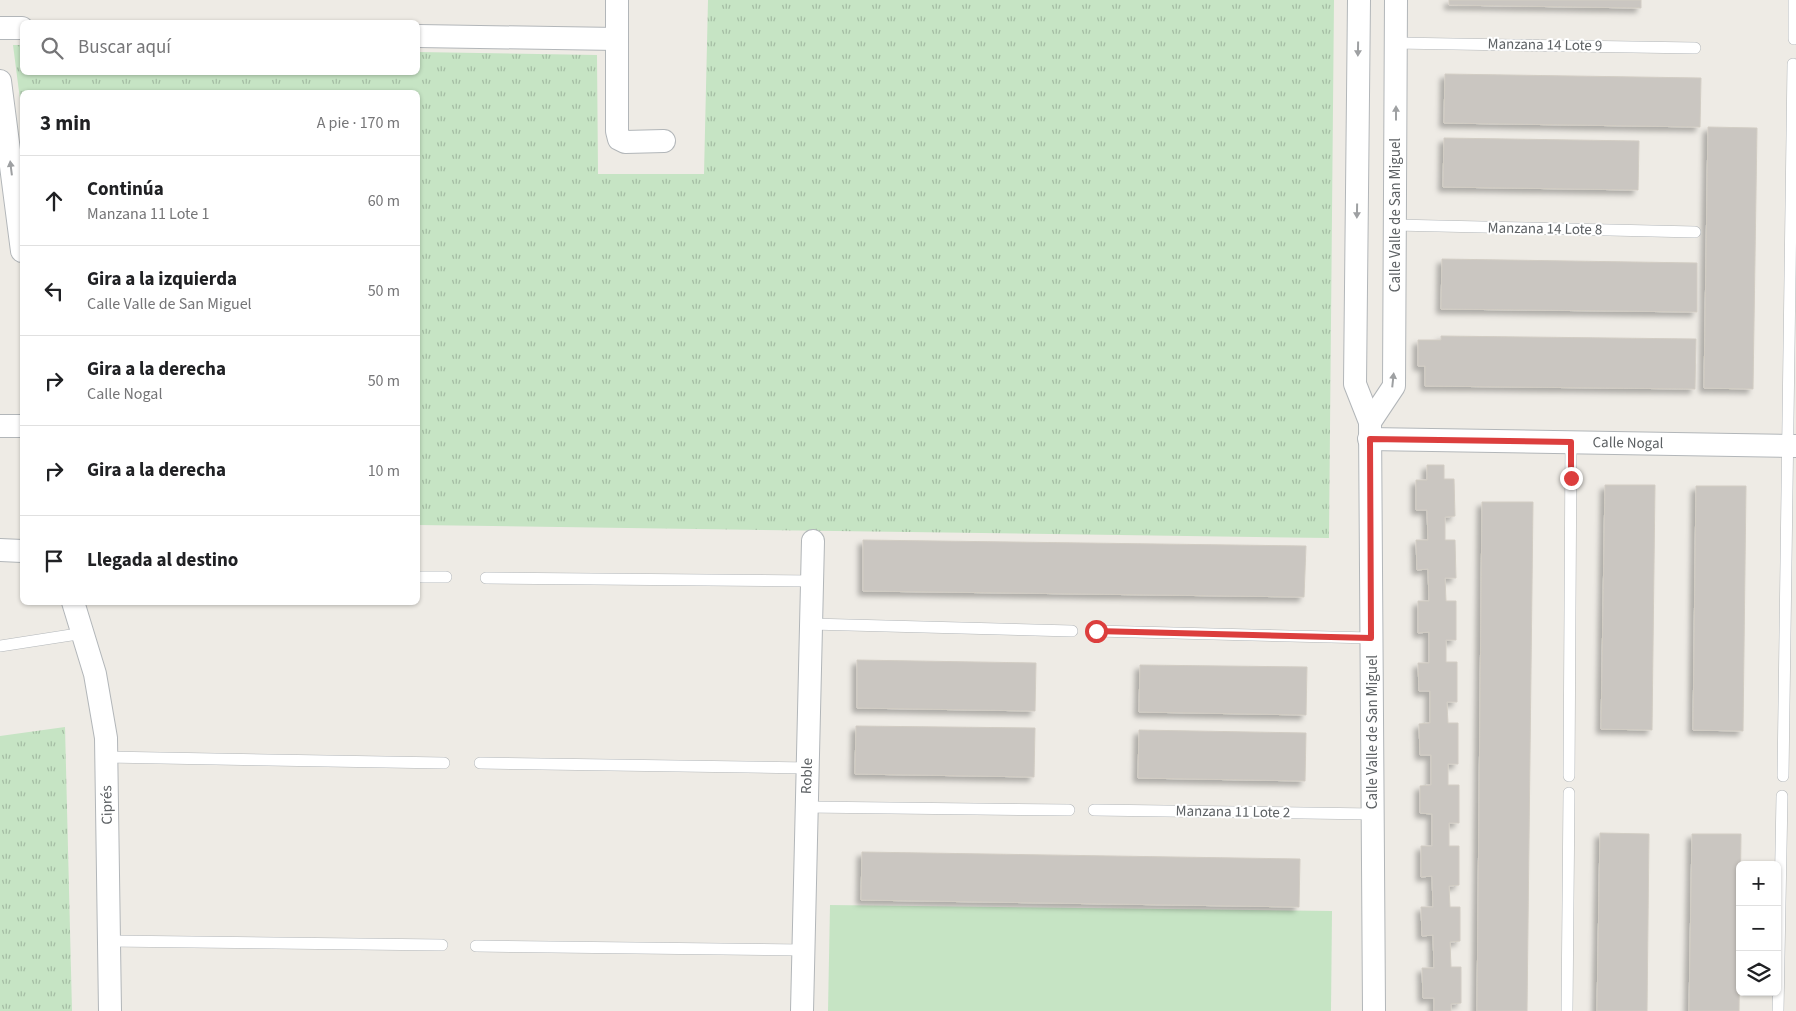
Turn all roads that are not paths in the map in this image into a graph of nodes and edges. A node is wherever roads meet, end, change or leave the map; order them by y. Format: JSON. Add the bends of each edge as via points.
{"nodes":[{"id":1,"x":617,"y":0,"type":"edge"},
{"id":2,"x":1359,"y":0,"type":"edge"},
{"id":3,"x":1396,"y":0,"type":"edge"},
{"id":4,"x":1794,"y":0,"type":"edge"},
{"id":5,"x":0,"y":28,"type":"edge"},
{"id":6,"x":20,"y":28,"type":"edge"},
{"id":7,"x":420,"y":36,"type":"edge"},
{"id":8,"x":617,"y":39,"type":"junction"},
{"id":9,"x":1794,"y":39,"type":"dead end"},
{"id":10,"x":1396,"y":43,"type":"junction"},
{"id":11,"x":1695,"y":48,"type":"dead end"},
{"id":12,"x":1793,"y":64,"type":"dead end"},
{"id":13,"x":0,"y":81,"type":"edge"},
{"id":14,"x":664,"y":141,"type":"dead end"},
{"id":15,"x":1395,"y":225,"type":"junction"},
{"id":16,"x":1695,"y":232,"type":"dead end"},
{"id":17,"x":20,"y":236,"type":"edge"},
{"id":18,"x":0,"y":426,"type":"edge"},
{"id":19,"x":20,"y":426,"type":"edge"},
{"id":20,"x":1370,"y":431,"type":"junction"},
{"id":21,"x":1571,"y":442,"type":"junction"},
{"id":22,"x":1793,"y":446,"type":"edge"},
{"id":23,"x":813,"y":541,"type":"dead end"},
{"id":24,"x":0,"y":550,"type":"edge"},
{"id":25,"x":20,"y":551,"type":"edge"},
{"id":26,"x":420,"y":577,"type":"edge"},
{"id":27,"x":446,"y":577,"type":"dead end"},
{"id":28,"x":486,"y":578,"type":"dead end"},
{"id":29,"x":812,"y":581,"type":"junction"},
{"id":30,"x":74,"y":605,"type":"edge"},
{"id":31,"x":811,"y":624,"type":"junction"},
{"id":32,"x":1072,"y":631,"type":"dead end"},
{"id":33,"x":1096,"y":631,"type":"dead end"},
{"id":34,"x":84,"y":633,"type":"junction"},
{"id":35,"x":1371,"y":638,"type":"junction"},
{"id":36,"x":0,"y":646,"type":"edge"},
{"id":37,"x":106,"y":758,"type":"junction"},
{"id":38,"x":444,"y":762,"type":"dead end"},
{"id":39,"x":480,"y":763,"type":"dead end"},
{"id":40,"x":808,"y":768,"type":"junction"},
{"id":41,"x":1568,"y":776,"type":"dead end"},
{"id":42,"x":1782,"y":776,"type":"dead end"},
{"id":43,"x":1569,"y":793,"type":"dead end"},
{"id":44,"x":1782,"y":796,"type":"dead end"},
{"id":45,"x":806,"y":807,"type":"junction"},
{"id":46,"x":1069,"y":810,"type":"dead end"},
{"id":47,"x":1094,"y":810,"type":"dead end"},
{"id":48,"x":1373,"y":814,"type":"junction"},
{"id":49,"x":109,"y":941,"type":"junction"},
{"id":50,"x":442,"y":945,"type":"dead end"},
{"id":51,"x":476,"y":946,"type":"dead end"},
{"id":52,"x":803,"y":950,"type":"junction"},
{"id":53,"x":110,"y":1011,"type":"edge"},
{"id":54,"x":802,"y":1011,"type":"edge"},
{"id":55,"x":1374,"y":1011,"type":"edge"},
{"id":56,"x":1567,"y":1011,"type":"edge"},
{"id":57,"x":1778,"y":1011,"type":"edge"}],
"edges":[{"from":1,"to":8,"type":"street"},
{"from":2,"to":20,"type":"street","name":"Calle Valle de San Miguel","one_way":true,"via":[[1355,384]]},
{"from":3,"to":10,"type":"street","name":"Calle Valle de San Miguel"},
{"from":4,"to":9,"type":"lane"},
{"from":5,"to":6,"type":"street"},
{"from":7,"to":8,"type":"street"},
{"from":8,"to":14,"type":"street","via":[[619,139],[625,142]]},
{"from":10,"to":11,"type":"lane","name":"Manzana 14 Lote 9"},
{"from":15,"to":10,"type":"street","name":"Calle Valle de San Miguel","one_way":true},
{"from":12,"to":22,"type":"lane"},
{"from":17,"to":13,"type":"street","one_way":true},
{"from":15,"to":16,"type":"lane","name":"Manzana 14 Lote 8"},
{"from":20,"to":15,"type":"street","name":"Calle Valle de San Miguel","one_way":true,"via":[[1394,386]]},
{"from":18,"to":19,"type":"street"},
{"from":20,"to":21,"type":"street","name":"Calle Nogal"},
{"from":20,"to":35,"type":"street","name":"Calle Valle de San Miguel"},
{"from":21,"to":22,"type":"street","name":"Calle Nogal"},
{"from":21,"to":41,"type":"lane"},
{"from":22,"to":42,"type":"lane"},
{"from":23,"to":29,"type":"street","name":"Roble"},
{"from":24,"to":25,"type":"street"},
{"from":26,"to":27,"type":"lane"},
{"from":28,"to":29,"type":"lane"},
{"from":29,"to":31,"type":"street","name":"Roble"},
{"from":30,"to":34,"type":"street","name":"Ciprés"},
{"from":31,"to":32,"type":"lane"},
{"from":31,"to":40,"type":"street","name":"Roble"},
{"from":33,"to":35,"type":"lane"},
{"from":34,"to":36,"type":"lane"},
{"from":34,"to":37,"type":"street","name":"Ciprés","via":[[102,708]]},
{"from":35,"to":48,"type":"street","name":"Calle Valle de San Miguel"},
{"from":37,"to":38,"type":"lane"},
{"from":37,"to":49,"type":"street","name":"Ciprés"},
{"from":39,"to":40,"type":"lane"},
{"from":40,"to":45,"type":"street","name":"Roble"},
{"from":43,"to":56,"type":"lane"},
{"from":44,"to":57,"type":"lane"},
{"from":45,"to":46,"type":"lane"},
{"from":45,"to":52,"type":"street","name":"Roble"},
{"from":47,"to":48,"type":"lane","name":"Manzana 11 Lote 2"},
{"from":48,"to":55,"type":"street","name":"Calle Valle de San Miguel"},
{"from":49,"to":50,"type":"lane"},
{"from":49,"to":53,"type":"street","name":"Ciprés"},
{"from":51,"to":52,"type":"lane"},
{"from":52,"to":54,"type":"street","name":"Roble"}]}
